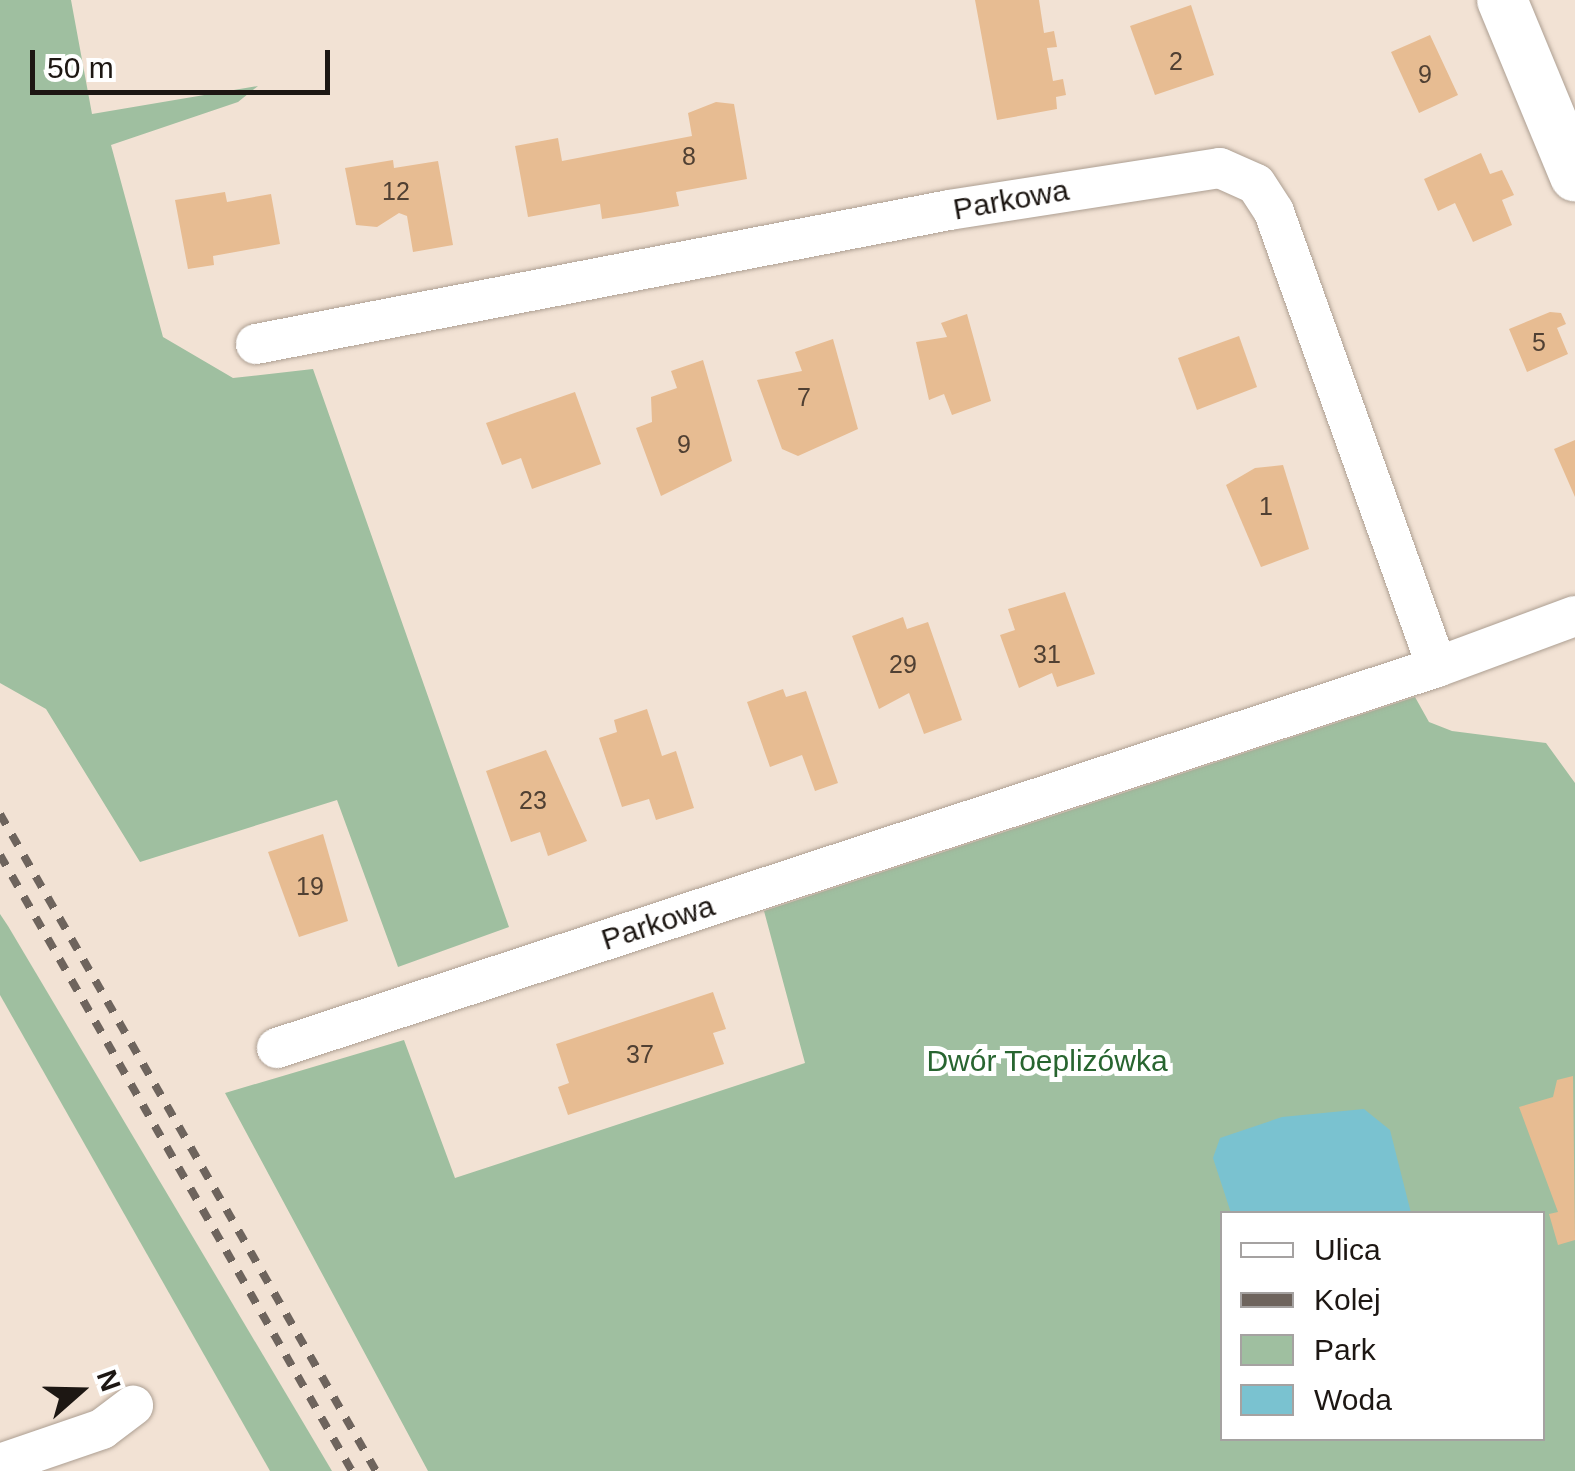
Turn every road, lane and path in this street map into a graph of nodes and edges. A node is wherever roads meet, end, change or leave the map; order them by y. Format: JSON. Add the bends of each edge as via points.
{"nodes":[{"id":1,"x":1502,"y":0,"type":"edge"},
{"id":2,"x":1575,"y":176,"type":"edge"},
{"id":3,"x":256,"y":344,"type":"dead end"},
{"id":4,"x":1575,"y":616,"type":"edge"},
{"id":5,"x":1438,"y":667,"type":"junction"},
{"id":6,"x":277,"y":1048,"type":"dead end"},
{"id":7,"x":133,"y":1406,"type":"dead end"},
{"id":8,"x":0,"y":1464,"type":"edge"}],
"edges":[{"from":1,"to":2,"type":"street"},
{"from":3,"to":5,"type":"street","name":"Parkowa","via":[[950,210],[1220,168],[1266,194]]},
{"from":4,"to":5,"type":"street","name":"Parkowa"},
{"from":5,"to":6,"type":"street","name":"Parkowa"},
{"from":7,"to":8,"type":"street","via":[[102,1429]]}]}
